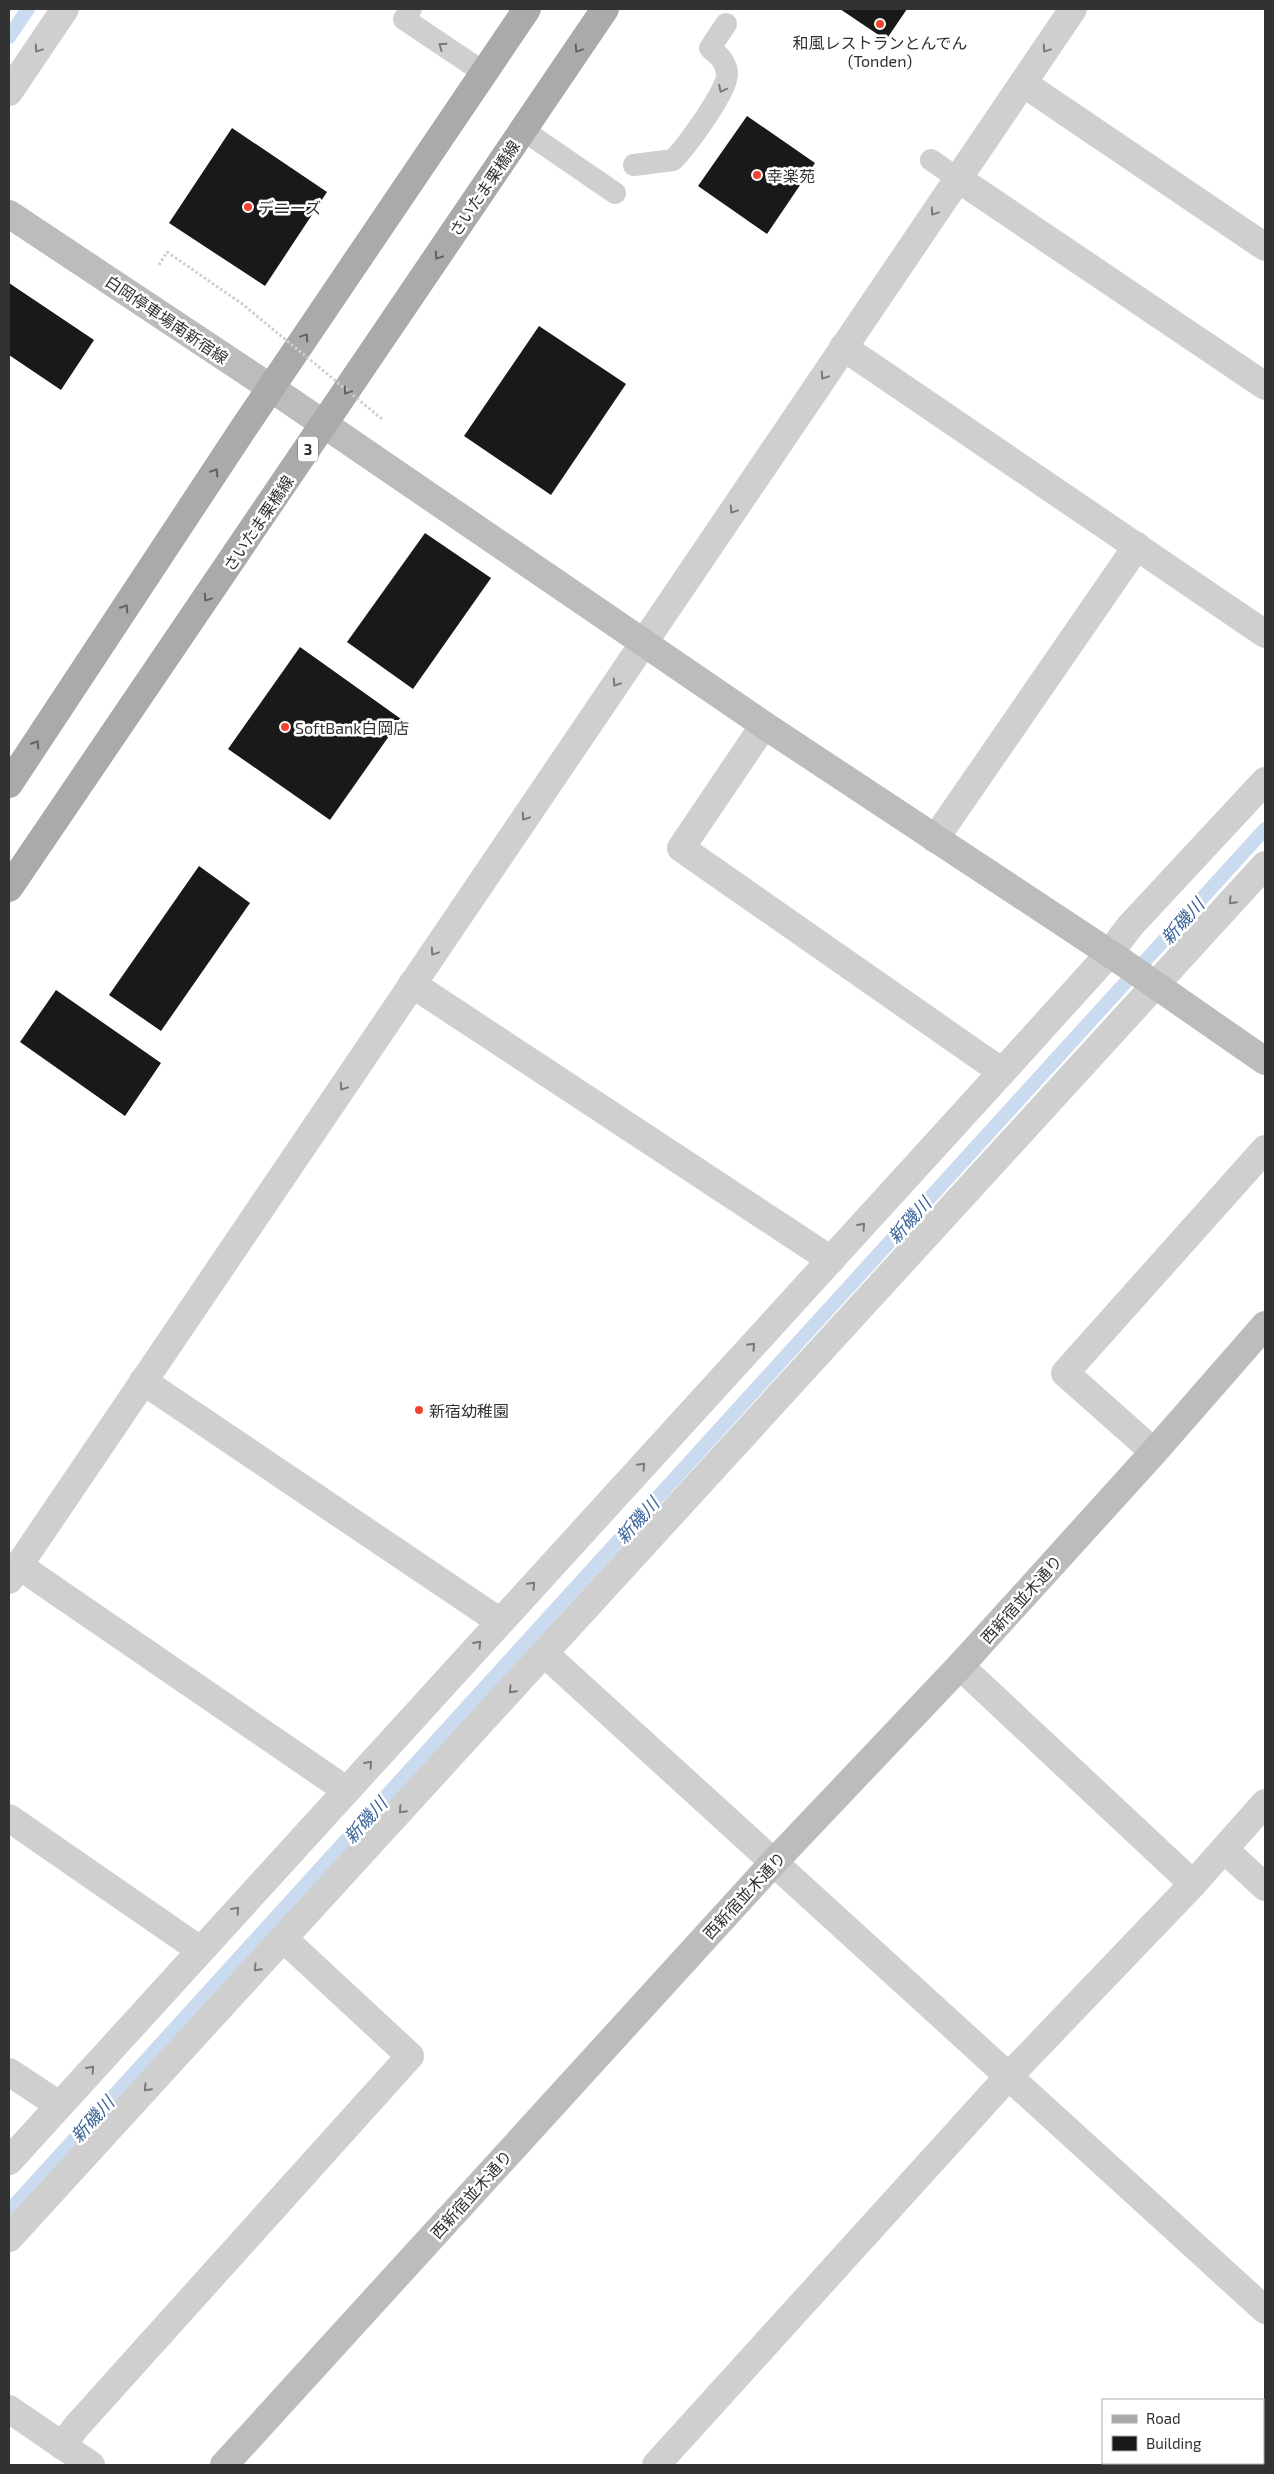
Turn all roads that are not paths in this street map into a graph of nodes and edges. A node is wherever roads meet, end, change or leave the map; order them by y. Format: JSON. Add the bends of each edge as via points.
{"nodes":[{"id":1,"x":65,"y":9,"type":"edge"},
{"id":2,"x":410,"y":9,"type":"edge"},
{"id":3,"x":527,"y":9,"type":"edge"},
{"id":4,"x":605,"y":9,"type":"edge"},
{"id":5,"x":1073,"y":9,"type":"edge"},
{"id":6,"x":726,"y":24,"type":"dead end"},
{"id":7,"x":483,"y":72,"type":"junction"},
{"id":8,"x":1023,"y":83,"type":"junction"},
{"id":9,"x":9,"y":92,"type":"edge"},
{"id":10,"x":523,"y":130,"type":"junction"},
{"id":11,"x":932,"y":160,"type":"dead end"},
{"id":12,"x":634,"y":165,"type":"dead end"},
{"id":13,"x":957,"y":178,"type":"junction"},
{"id":14,"x":615,"y":194,"type":"dead end"},
{"id":15,"x":9,"y":214,"type":"edge"},
{"id":16,"x":1265,"y":247,"type":"edge"},
{"id":17,"x":844,"y":347,"type":"junction"},
{"id":18,"x":1265,"y":386,"type":"edge"},
{"id":19,"x":271,"y":388,"type":"junction"},
{"id":20,"x":325,"y":424,"type":"junction"},
{"id":21,"x":1137,"y":546,"type":"junction"},
{"id":22,"x":1265,"y":634,"type":"edge"},
{"id":23,"x":643,"y":642,"type":"junction"},
{"id":24,"x":764,"y":725,"type":"junction"},
{"id":25,"x":1265,"y":781,"type":"edge"},
{"id":26,"x":9,"y":784,"type":"edge"},
{"id":27,"x":936,"y":839,"type":"junction"},
{"id":28,"x":1265,"y":865,"type":"edge"},
{"id":29,"x":9,"y":888,"type":"edge"},
{"id":30,"x":1114,"y":956,"type":"junction"},
{"id":31,"x":1152,"y":982,"type":"junction"},
{"id":32,"x":412,"y":984,"type":"junction"},
{"id":33,"x":1265,"y":1061,"type":"edge"},
{"id":34,"x":1002,"y":1072,"type":"junction"},
{"id":35,"x":1265,"y":1149,"type":"edge"},
{"id":36,"x":831,"y":1260,"type":"junction"},
{"id":37,"x":1265,"y":1325,"type":"edge"},
{"id":38,"x":143,"y":1381,"type":"junction"},
{"id":39,"x":1154,"y":1452,"type":"junction"},
{"id":40,"x":14,"y":1572,"type":"edge"},
{"id":41,"x":499,"y":1621,"type":"junction"},
{"id":42,"x":545,"y":1654,"type":"junction"},
{"id":43,"x":960,"y":1666,"type":"junction"},
{"id":44,"x":346,"y":1790,"type":"junction"},
{"id":45,"x":1265,"y":1803,"type":"edge"},
{"id":46,"x":9,"y":1818,"type":"edge"},
{"id":47,"x":1225,"y":1850,"type":"junction"},
{"id":48,"x":774,"y":1862,"type":"junction"},
{"id":49,"x":1193,"y":1884,"type":"junction"},
{"id":50,"x":1265,"y":1887,"type":"edge"},
{"id":51,"x":284,"y":1939,"type":"junction"},
{"id":52,"x":200,"y":1950,"type":"junction"},
{"id":53,"x":9,"y":2072,"type":"edge"},
{"id":54,"x":1008,"y":2077,"type":"junction"},
{"id":55,"x":58,"y":2105,"type":"junction"},
{"id":56,"x":9,"y":2160,"type":"edge"},
{"id":57,"x":9,"y":2238,"type":"edge"},
{"id":58,"x":1265,"y":2310,"type":"edge"},
{"id":59,"x":9,"y":2409,"type":"edge"},
{"id":60,"x":62,"y":2446,"type":"junction"},
{"id":61,"x":667,"y":2461,"type":"edge"},
{"id":62,"x":90,"y":2465,"type":"edge"},
{"id":63,"x":224,"y":2465,"type":"edge"}],
"edges":[{"from":1,"to":9,"type":"street","one_way":true},
{"from":7,"to":2,"type":"lane","one_way":true,"via":[[404,19]]},
{"from":3,"to":7,"type":"main road"},
{"from":4,"to":10,"type":"main road","name":"さいたま栗橋線","number":"3","one_way":true},
{"from":5,"to":8,"type":"street","one_way":true},
{"from":6,"to":12,"type":"lane","one_way":true,"via":[[710,48],[722,58],[728,74],[724,88],[686,146],[673,160]]},
{"from":19,"to":7,"type":"main road","one_way":true},
{"from":8,"to":13,"type":"street"},
{"from":8,"to":16,"type":"street"},
{"from":10,"to":14,"type":"lane"},
{"from":10,"to":20,"type":"main road","name":"さいたま栗橋線","number":"3","one_way":true},
{"from":11,"to":13,"type":"lane"},
{"from":13,"to":17,"type":"street","one_way":true},
{"from":13,"to":18,"type":"street"},
{"from":15,"to":19,"type":"street","name":"白岡停車場南新宿線"},
{"from":17,"to":21,"type":"street"},
{"from":17,"to":23,"type":"street","one_way":true},
{"from":19,"to":20,"type":"street","name":"白岡停車場南新宿線"},
{"from":26,"to":19,"type":"main road","one_way":true},
{"from":20,"to":23,"type":"street","name":"白岡停車場南新宿線"},
{"from":20,"to":29,"type":"main road","name":"さいたま栗橋線","number":"3","one_way":true},
{"from":21,"to":22,"type":"street"},
{"from":21,"to":27,"type":"street"},
{"from":23,"to":24,"type":"street","name":"白岡停車場南新宿線"},
{"from":23,"to":32,"type":"street","one_way":true},
{"from":24,"to":27,"type":"street","name":"白岡停車場南新宿線"},
{"from":24,"to":34,"type":"street","via":[[681,848]]},
{"from":25,"to":30,"type":"street","via":[[1130,926]]},
{"from":27,"to":30,"type":"street","name":"白岡停車場南新宿線"},
{"from":28,"to":31,"type":"street","one_way":true},
{"from":30,"to":31,"type":"street","name":"白岡停車場南新宿線"},
{"from":30,"to":34,"type":"street"},
{"from":31,"to":33,"type":"street","name":"白岡停車場南新宿線"},
{"from":31,"to":42,"type":"street"},
{"from":32,"to":36,"type":"street"},
{"from":32,"to":38,"type":"street","one_way":true},
{"from":36,"to":34,"type":"street","one_way":true},
{"from":35,"to":39,"type":"street","via":[[1065,1373]]},
{"from":41,"to":36,"type":"street","one_way":true},
{"from":37,"to":39,"type":"street","name":"西新宿並木通り"},
{"from":38,"to":40,"type":"street"},
{"from":38,"to":41,"type":"street"},
{"from":39,"to":43,"type":"street","name":"西新宿並木通り"},
{"from":40,"to":44,"type":"street"},
{"from":44,"to":41,"type":"street","one_way":true},
{"from":42,"to":48,"type":"street"},
{"from":42,"to":51,"type":"street","one_way":true},
{"from":43,"to":48,"type":"street","name":"西新宿並木通り"},
{"from":43,"to":49,"type":"street"},
{"from":52,"to":44,"type":"street","one_way":true},
{"from":45,"to":47,"type":"street"},
{"from":46,"to":52,"type":"street"},
{"from":47,"to":49,"type":"street"},
{"from":47,"to":50,"type":"street"},
{"from":48,"to":54,"type":"street"},
{"from":48,"to":63,"type":"street","name":"西新宿並木通り"},
{"from":49,"to":54,"type":"street"},
{"from":51,"to":57,"type":"street","one_way":true},
{"from":51,"to":60,"type":"street","via":[[410,2056]]},
{"from":55,"to":52,"type":"street","one_way":true},
{"from":53,"to":55,"type":"street"},
{"from":54,"to":58,"type":"street"},
{"from":54,"to":61,"type":"street"},
{"from":55,"to":56,"type":"street"},
{"from":59,"to":60,"type":"street"},
{"from":60,"to":62,"type":"street"}]}
